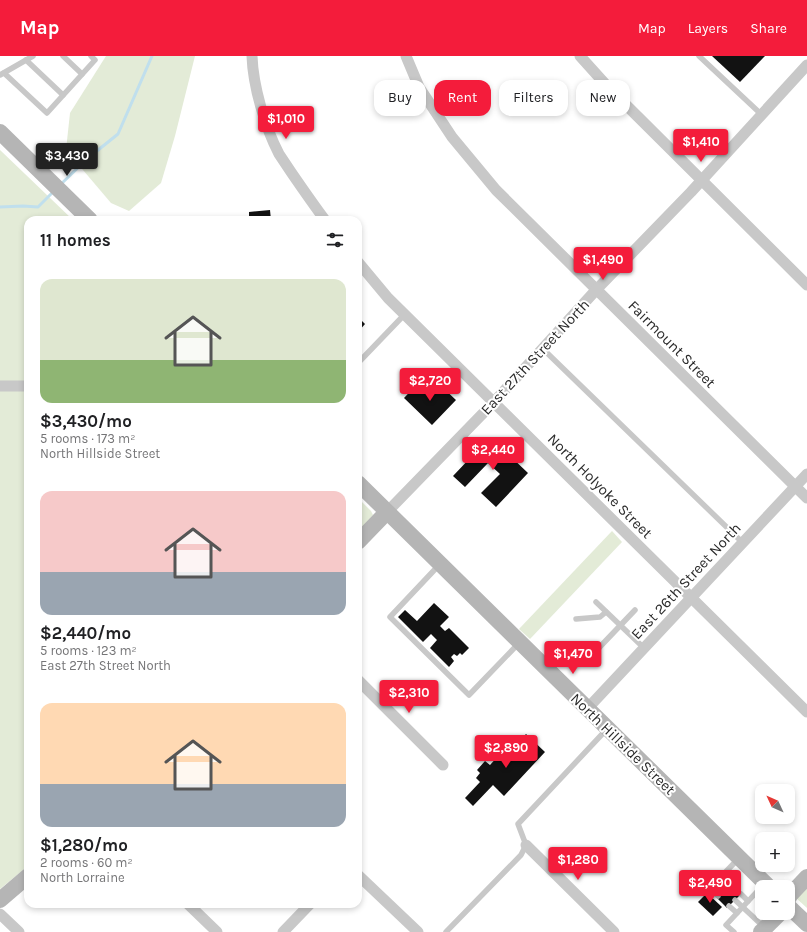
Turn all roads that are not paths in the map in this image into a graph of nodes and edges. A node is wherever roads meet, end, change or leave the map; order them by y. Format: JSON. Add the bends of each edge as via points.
{"nodes":[{"id":1,"x":33,"y":56,"type":"edge"},
{"id":2,"x":63,"y":56,"type":"edge"},
{"id":3,"x":91,"y":56,"type":"edge"},
{"id":4,"x":252,"y":56,"type":"edge"},
{"id":5,"x":406,"y":56,"type":"edge"},
{"id":6,"x":580,"y":56,"type":"edge"},
{"id":7,"x":699,"y":56,"type":"edge"},
{"id":8,"x":26,"y":60,"type":"junction"},
{"id":9,"x":806,"y":68,"type":"edge"},
{"id":10,"x":2,"y":74,"type":"edge"},
{"id":11,"x":82,"y":74,"type":"junction"},
{"id":12,"x":63,"y":95,"type":"junction"},
{"id":13,"x":762,"y":115,"type":"junction"},
{"id":14,"x":0,"y":132,"type":"edge"},
{"id":15,"x":702,"y":180,"type":"junction"},
{"id":16,"x":86,"y":216,"type":"edge"},
{"id":17,"x":322,"y":216,"type":"edge"},
{"id":18,"x":362,"y":267,"type":"edge"},
{"id":19,"x":807,"y":285,"type":"edge"},
{"id":20,"x":596,"y":290,"type":"junction"},
{"id":21,"x":405,"y":314,"type":"junction"},
{"id":22,"x":543,"y":348,"type":"junction"},
{"id":23,"x":362,"y":360,"type":"edge"},
{"id":24,"x":0,"y":386,"type":"edge"},
{"id":25,"x":24,"y":386,"type":"edge"},
{"id":26,"x":494,"y":402,"type":"junction"},
{"id":27,"x":807,"y":474,"type":"edge"},
{"id":28,"x":362,"y":487,"type":"edge"},
{"id":29,"x":796,"y":487,"type":"junction"},
{"id":30,"x":807,"y":498,"type":"edge"},
{"id":31,"x":387,"y":512,"type":"junction"},
{"id":32,"x":362,"y":538,"type":"edge"},
{"id":33,"x":743,"y":543,"type":"junction"},
{"id":34,"x":440,"y":564,"type":"junction"},
{"id":35,"x":692,"y":598,"type":"junction"},
{"id":36,"x":596,"y":602,"type":"dead end"},
{"id":37,"x":635,"y":610,"type":"dead end"},
{"id":38,"x":606,"y":612,"type":"junction"},
{"id":39,"x":576,"y":619,"type":"dead end"},
{"id":40,"x":621,"y":626,"type":"junction"},
{"id":41,"x":520,"y":642,"type":"junction"},
{"id":42,"x":644,"y":648,"type":"junction"},
{"id":43,"x":595,"y":652,"type":"dead end"},
{"id":44,"x":362,"y":684,"type":"edge"},
{"id":45,"x":587,"y":709,"type":"junction"},
{"id":46,"x":807,"y":712,"type":"edge"},
{"id":47,"x":607,"y":728,"type":"junction"},
{"id":48,"x":443,"y":765,"type":"dead end"},
{"id":49,"x":526,"y":845,"type":"junction"},
{"id":50,"x":740,"y":858,"type":"junction"},
{"id":51,"x":722,"y":876,"type":"junction"},
{"id":52,"x":807,"y":877,"type":"edge"},
{"id":53,"x":24,"y":879,"type":"edge"},
{"id":54,"x":362,"y":879,"type":"edge"},
{"id":55,"x":762,"y":880,"type":"edge"},
{"id":56,"x":717,"y":881,"type":"junction"},
{"id":57,"x":730,"y":883,"type":"dead end"},
{"id":58,"x":725,"y":889,"type":"dead end"},
{"id":59,"x":795,"y":891,"type":"edge"},
{"id":60,"x":741,"y":894,"type":"dead end"},
{"id":61,"x":755,"y":895,"type":"edge"},
{"id":62,"x":718,"y":896,"type":"dead end"},
{"id":63,"x":0,"y":900,"type":"edge"},
{"id":64,"x":735,"y":900,"type":"dead end"},
{"id":65,"x":748,"y":901,"type":"junction"},
{"id":66,"x":729,"y":906,"type":"dead end"},
{"id":67,"x":743,"y":907,"type":"junction"},
{"id":68,"x":192,"y":908,"type":"edge"},
{"id":69,"x":306,"y":908,"type":"edge"},
{"id":70,"x":737,"y":913,"type":"junction"},
{"id":71,"x":795,"y":913,"type":"edge"},
{"id":72,"x":0,"y":914,"type":"edge"},
{"id":73,"x":775,"y":920,"type":"edge"},
{"id":74,"x":807,"y":924,"type":"edge"},
{"id":75,"x":766,"y":931,"type":"edge"},
{"id":76,"x":18,"y":932,"type":"edge"},
{"id":77,"x":218,"y":932,"type":"edge"},
{"id":78,"x":283,"y":932,"type":"edge"},
{"id":79,"x":418,"y":932,"type":"edge"},
{"id":80,"x":446,"y":932,"type":"edge"},
{"id":81,"x":614,"y":932,"type":"edge"},
{"id":82,"x":734,"y":932,"type":"edge"}],
"edges":[{"from":1,"to":8,"type":"lane"},
{"from":2,"to":11,"type":"lane"},
{"from":3,"to":11,"type":"lane","via":[[95,60]]},
{"from":4,"to":17,"type":"street","via":[[252,68],[268,129],[279,154]]},
{"from":5,"to":20,"type":"street","name":"Fairmount Street","via":[[419,87],[452,137],[496,190]]},
{"from":6,"to":15,"type":"street","via":[[606,86]]},
{"from":7,"to":13,"type":"lane"},
{"from":8,"to":10,"type":"lane"},
{"from":8,"to":12,"type":"lane"},
{"from":9,"to":13,"type":"street","name":"East 27th Street North"},
{"from":10,"to":12,"type":"lane","via":[[47,113]]},
{"from":11,"to":12,"type":"lane"},
{"from":13,"to":15,"type":"street","name":"East 27th Street North"},
{"from":14,"to":16,"type":"main road"},
{"from":15,"to":19,"type":"street"},
{"from":15,"to":20,"type":"street","name":"East 27th Street North"},
{"from":18,"to":21,"type":"street","name":"North Holyoke Street"},
{"from":20,"to":22,"type":"street","name":"East 27th Street North"},
{"from":20,"to":29,"type":"street","name":"Fairmount Street"},
{"from":21,"to":23,"type":"lane"},
{"from":21,"to":26,"type":"street","name":"North Holyoke Street"},
{"from":22,"to":26,"type":"street","name":"East 27th Street North"},
{"from":22,"to":33,"type":"lane"},
{"from":24,"to":25,"type":"street"},
{"from":26,"to":31,"type":"street","name":"East 27th Street North"},
{"from":26,"to":35,"type":"street","name":"North Holyoke Street"},
{"from":27,"to":29,"type":"street","name":"East 26th Street North"},
{"from":28,"to":31,"type":"main road","name":"North Hillside Street"},
{"from":29,"to":30,"type":"street","name":"Fairmount Street"},
{"from":29,"to":33,"type":"street","name":"East 26th Street North"},
{"from":31,"to":32,"type":"main road","name":"East 27th Street North"},
{"from":31,"to":34,"type":"main road","name":"North Hillside Street"},
{"from":33,"to":35,"type":"street","name":"East 26th Street North"},
{"from":34,"to":41,"type":"main road","name":"North Hillside Street"},
{"from":34,"to":41,"type":"lane","via":[[390,617],[469,695]]},
{"from":35,"to":42,"type":"street","name":"East 26th Street North"},
{"from":35,"to":46,"type":"street","name":"North Holyoke Street"},
{"from":36,"to":38,"type":"lane"},
{"from":37,"to":40,"type":"lane"},
{"from":38,"to":39,"type":"lane","via":[[600,617]]},
{"from":38,"to":40,"type":"lane"},
{"from":40,"to":42,"type":"lane"},
{"from":40,"to":43,"type":"lane"},
{"from":41,"to":45,"type":"main road","name":"North Hillside Street"},
{"from":42,"to":45,"type":"street","name":"East 26th Street North"},
{"from":44,"to":48,"type":"street"},
{"from":45,"to":47,"type":"main road","name":"North Hillside Street"},
{"from":47,"to":49,"type":"lane","via":[[518,824]]},
{"from":47,"to":50,"type":"main road","name":"North Hillside Street"},
{"from":49,"to":80,"type":"lane","via":[[522,855]]},
{"from":49,"to":81,"type":"street"},
{"from":50,"to":51,"type":"lane"},
{"from":50,"to":55,"type":"main road","name":"North Hillside Street"},
{"from":51,"to":56,"type":"lane"},
{"from":51,"to":57,"type":"lane"},
{"from":52,"to":59,"type":"main road"},
{"from":53,"to":63,"type":"main road"},
{"from":54,"to":79,"type":"street"},
{"from":56,"to":58,"type":"lane"},
{"from":56,"to":62,"type":"lane","via":[[711,888]]},
{"from":60,"to":65,"type":"lane"},
{"from":61,"to":65,"type":"lane"},
{"from":64,"to":67,"type":"lane"},
{"from":65,"to":67,"type":"lane"},
{"from":66,"to":70,"type":"lane"},
{"from":67,"to":70,"type":"lane"},
{"from":67,"to":75,"type":"lane"},
{"from":68,"to":77,"type":"street"},
{"from":69,"to":78,"type":"street"},
{"from":70,"to":82,"type":"lane","via":[[726,925]]},
{"from":71,"to":74,"type":"main road"},
{"from":72,"to":76,"type":"street"},
{"from":73,"to":75,"type":"main road"}]}
